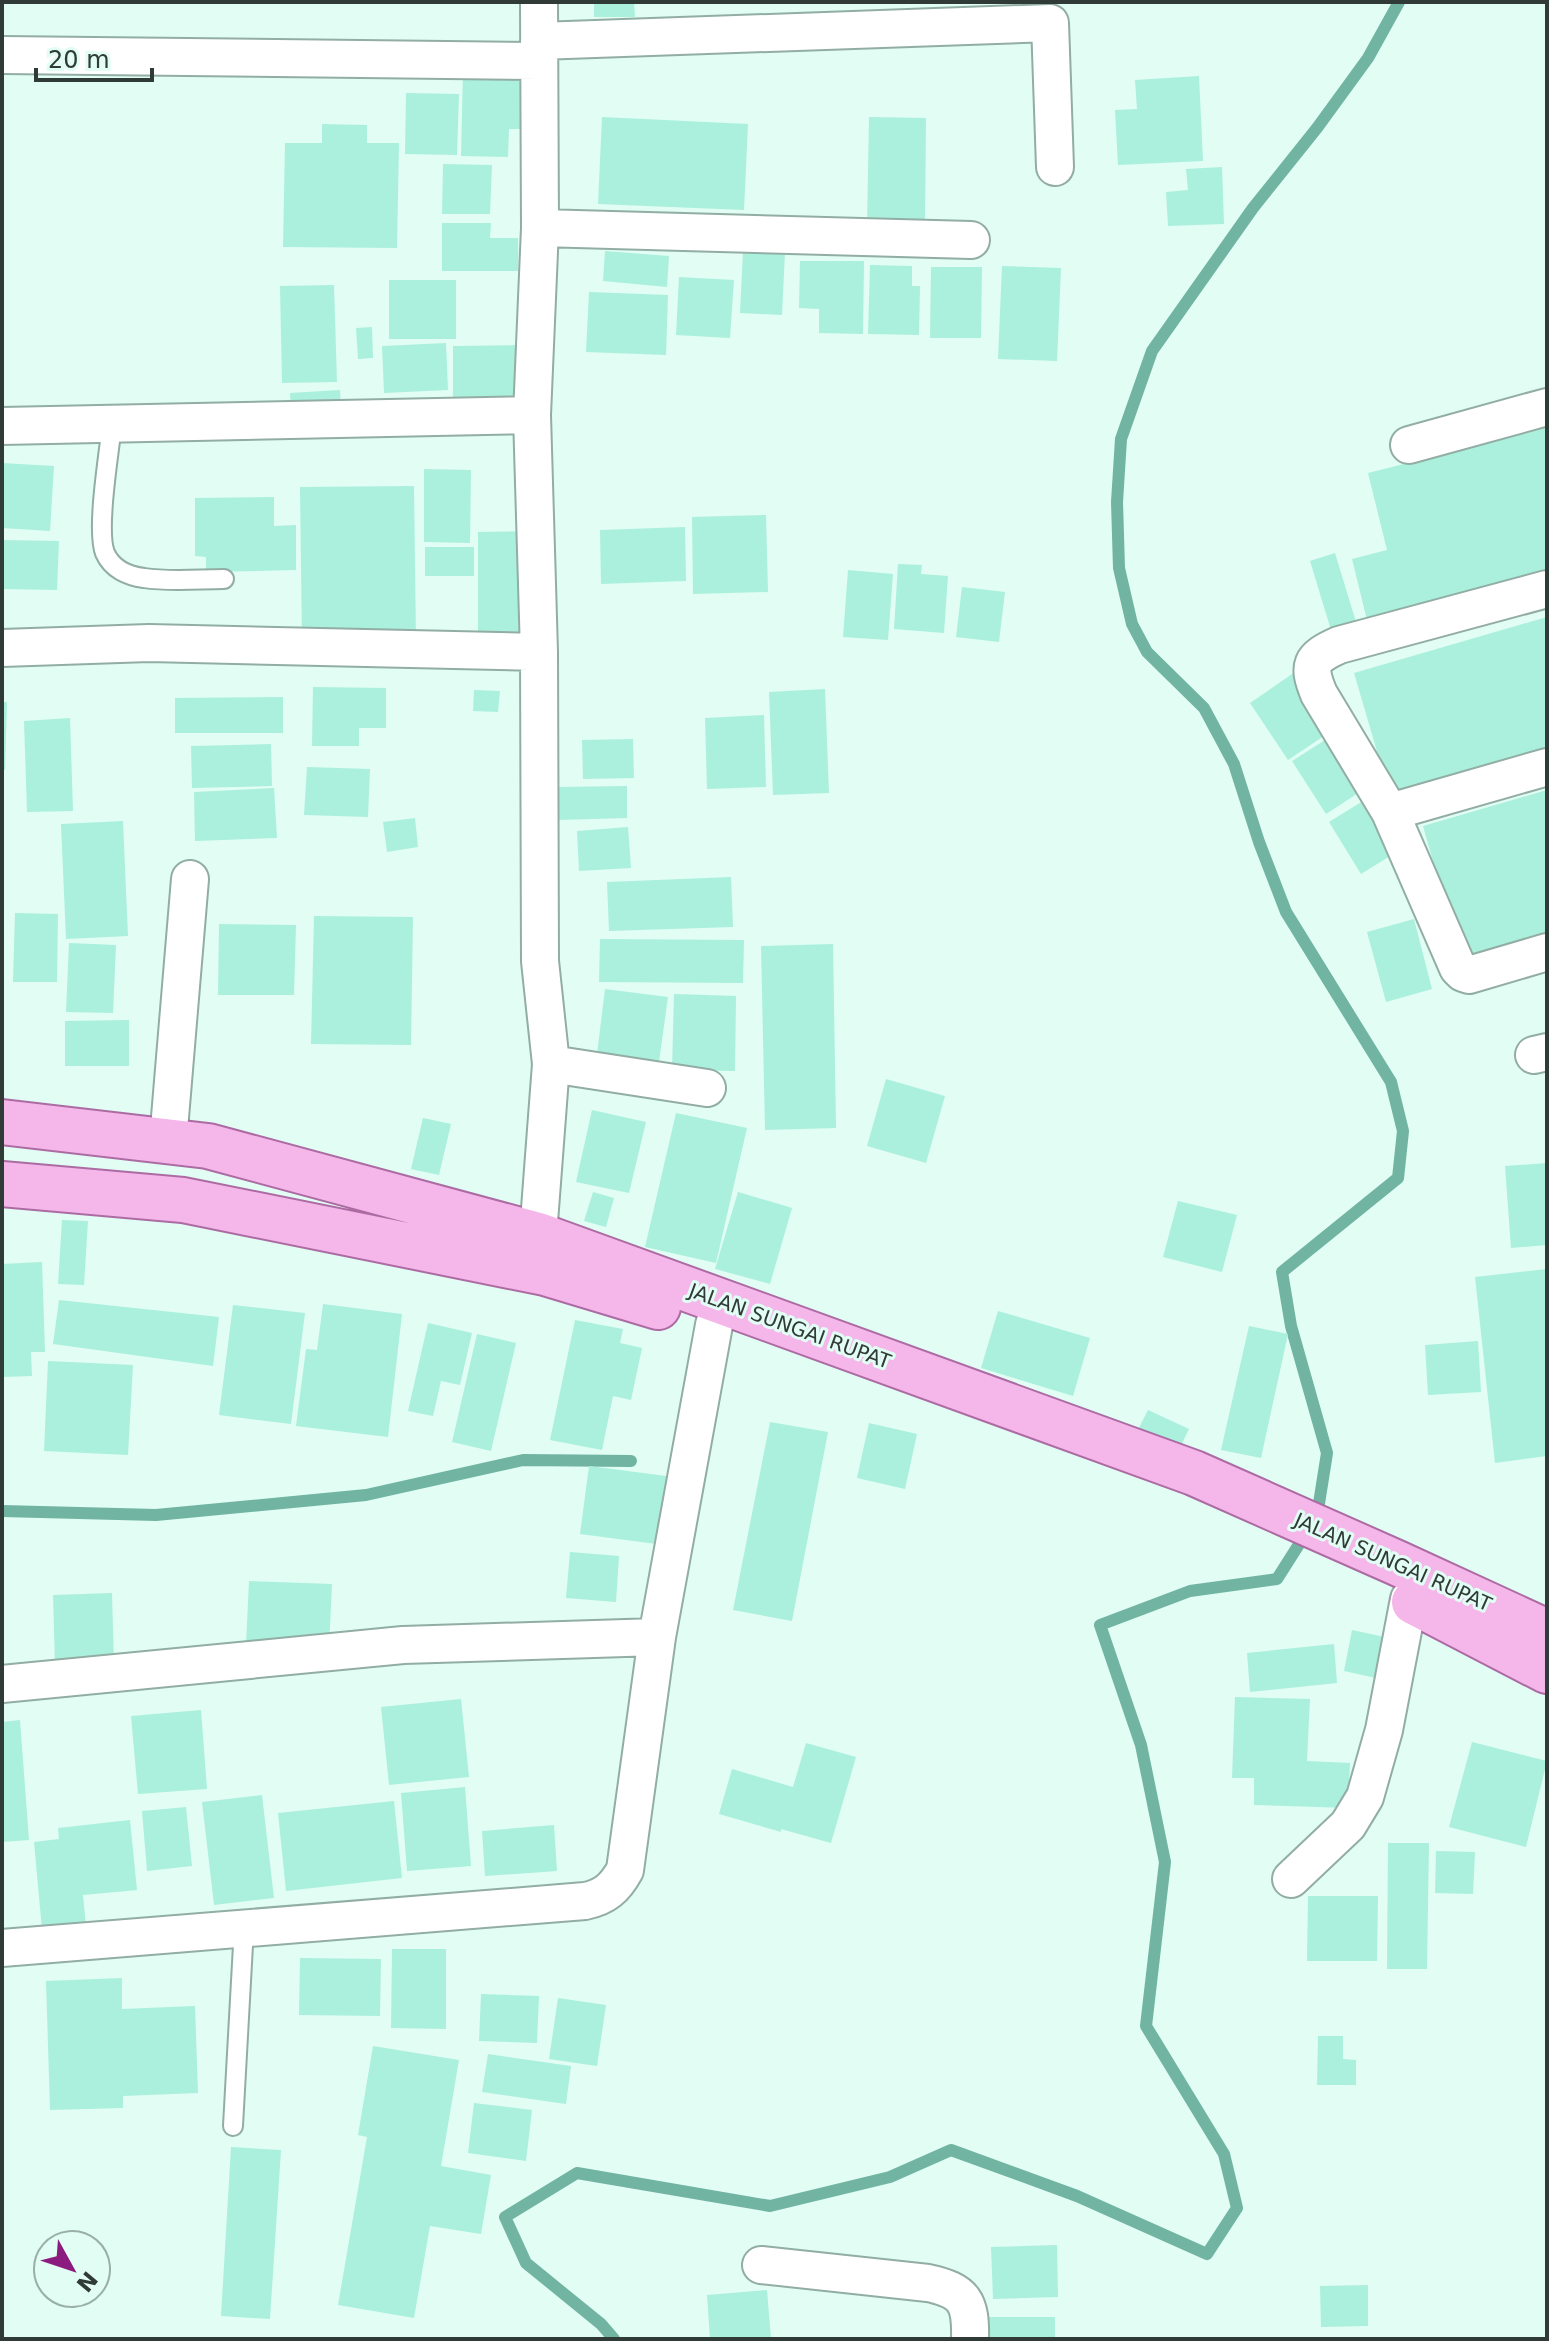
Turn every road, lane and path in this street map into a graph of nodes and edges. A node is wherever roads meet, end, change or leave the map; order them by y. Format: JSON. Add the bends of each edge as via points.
{"nodes":[{"id":1,"x":539,"y":2,"type":"edge"},
{"id":2,"x":816,"y":16,"type":"edge"},
{"id":3,"x":539,"y":51,"type":"junction"},
{"id":4,"x":2,"y":55,"type":"edge"},
{"id":5,"x":1055,"y":167,"type":"dead end"},
{"id":6,"x":540,"y":228,"type":"junction"},
{"id":7,"x":971,"y":240,"type":"dead end"},
{"id":8,"x":1547,"y":407,"type":"edge"},
{"id":9,"x":532,"y":415,"type":"junction"},
{"id":10,"x":112,"y":425,"type":"junction"},
{"id":11,"x":2,"y":426,"type":"edge"},
{"id":12,"x":1409,"y":445,"type":"dead end"},
{"id":13,"x":224,"y":579,"type":"dead end"},
{"id":14,"x":1547,"y":589,"type":"edge"},
{"id":15,"x":2,"y":648,"type":"edge"},
{"id":16,"x":539,"y":652,"type":"junction"},
{"id":17,"x":1547,"y":767,"type":"edge"},
{"id":18,"x":1390,"y":812,"type":"junction"},
{"id":19,"x":190,"y":879,"type":"dead end"},
{"id":20,"x":1547,"y":952,"type":"edge"},
{"id":21,"x":551,"y":1064,"type":"junction"},
{"id":22,"x":707,"y":1088,"type":"dead end"},
{"id":23,"x":2,"y":1122,"type":"edge"},
{"id":24,"x":168,"y":1141,"type":"junction"},
{"id":25,"x":2,"y":1184,"type":"edge"},
{"id":26,"x":542,"y":1254,"type":"junction"},
{"id":27,"x":718,"y":1313,"type":"junction"},
{"id":28,"x":1392,"y":1580,"type":"junction"},
{"id":29,"x":1547,"y":1632,"type":"edge"},
{"id":30,"x":657,"y":1637,"type":"junction"},
{"id":31,"x":1547,"y":1671,"type":"edge"},
{"id":32,"x":2,"y":1684,"type":"edge"},
{"id":33,"x":1291,"y":1879,"type":"dead end"},
{"id":34,"x":244,"y":1927,"type":"junction"},
{"id":35,"x":2,"y":1948,"type":"edge"},
{"id":36,"x":233,"y":2126,"type":"dead end"},
{"id":37,"x":761,"y":2265,"type":"dead end"},
{"id":38,"x":970,"y":2339,"type":"edge"}],
"edges":[{"from":1,"to":3,"type":"street"},
{"from":2,"to":3,"type":"street"},
{"from":2,"to":5,"type":"street","via":[[1050,23]]},
{"from":3,"to":4,"type":"street"},
{"from":3,"to":6,"type":"street"},
{"from":6,"to":7,"type":"street"},
{"from":6,"to":9,"type":"street"},
{"from":8,"to":12,"type":"street"},
{"from":9,"to":10,"type":"street"},
{"from":9,"to":16,"type":"street"},
{"from":10,"to":11,"type":"street"},
{"from":10,"to":13,"type":"lane","via":[[101,535],[114,566],[146,579]]},
{"from":14,"to":18,"type":"street","via":[[1339,645],[1313,662],[1311,675],[1319,694]]},
{"from":15,"to":16,"type":"street","via":[[149,643]]},
{"from":16,"to":21,"type":"street","via":[[540,961]]},
{"from":17,"to":18,"type":"street"},
{"from":18,"to":20,"type":"street","via":[[1463,973]]},
{"from":19,"to":24,"type":"street"},
{"from":21,"to":22,"type":"street"},
{"from":21,"to":26,"type":"street"},
{"from":23,"to":24,"type":"main road","name":"JALAN SUNGAI RUPAT"},
{"from":24,"to":26,"type":"main road","name":"JALAN SUNGAI RUPAT","via":[[208,1146]]},
{"from":25,"to":26,"type":"main road","name":"JALAN SUNGAI RUPAT","via":[[183,1200]]},
{"from":26,"to":27,"type":"main road","name":"JALAN SUNGAI RUPAT"},
{"from":27,"to":28,"type":"main road","name":"JALAN SUNGAI RUPAT","via":[[1188,1481]]},
{"from":27,"to":30,"type":"street"},
{"from":28,"to":29,"type":"main road","name":"JALAN SUNGAI RUPAT"},
{"from":28,"to":31,"type":"main road","name":"JALAN SUNGAI RUPAT"},
{"from":28,"to":33,"type":"street","via":[[1384,1730],[1365,1797],[1348,1825]]},
{"from":30,"to":32,"type":"street","via":[[403,1645]]},
{"from":30,"to":34,"type":"street","via":[[625,1870],[601,1897]]},
{"from":34,"to":35,"type":"street"},
{"from":34,"to":36,"type":"lane"},
{"from":37,"to":38,"type":"street","via":[[947,2287],[971,2314]]}]}
